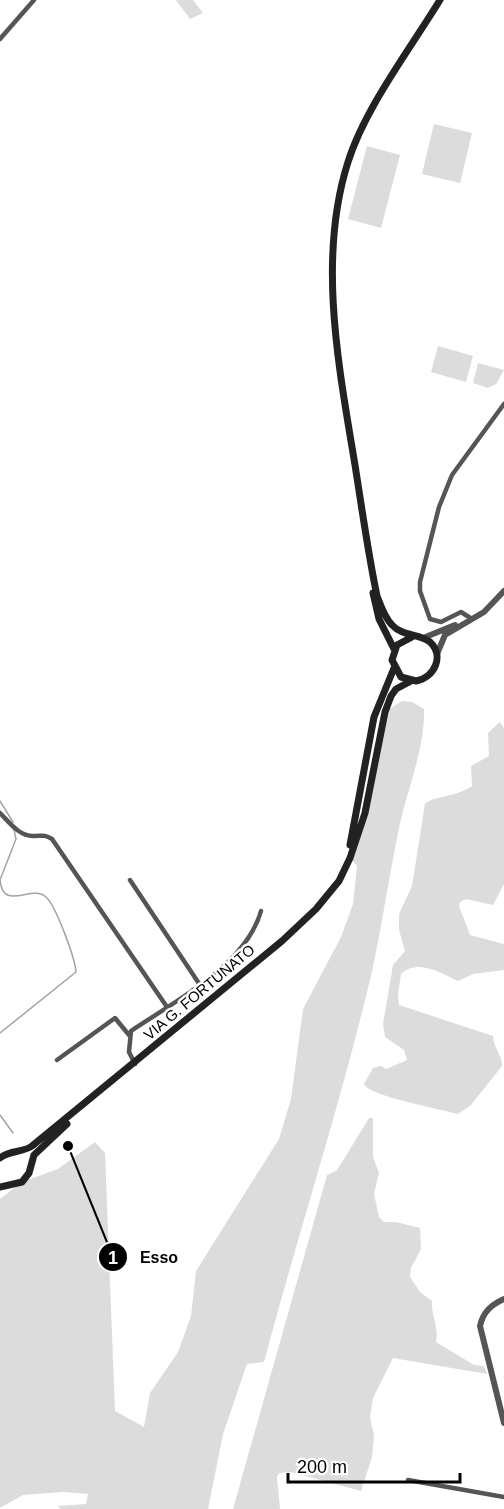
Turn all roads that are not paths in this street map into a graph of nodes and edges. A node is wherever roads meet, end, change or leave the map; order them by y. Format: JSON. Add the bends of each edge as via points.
{"nodes":[{"id":1,"x":34,"y":0,"type":"edge"},
{"id":2,"x":440,"y":0,"type":"edge"},
{"id":3,"x":0,"y":39,"type":"edge"},
{"id":4,"x":504,"y":404,"type":"edge"},
{"id":5,"x":373,"y":578,"type":"junction"},
{"id":6,"x":504,"y":591,"type":"edge"},
{"id":7,"x":472,"y":619,"type":"junction"},
{"id":8,"x":464,"y":623,"type":"junction"},
{"id":9,"x":412,"y":637,"type":"junction"},
{"id":10,"x":422,"y":638,"type":"junction"},
{"id":11,"x":394,"y":649,"type":"junction"},
{"id":12,"x":437,"y":658,"type":"junction"},
{"id":13,"x":394,"y":668,"type":"junction"},
{"id":14,"x":411,"y":681,"type":"junction"},
{"id":15,"x":0,"y":813,"type":"edge"},
{"id":16,"x":130,"y":880,"type":"dead end"},
{"id":17,"x":326,"y":897,"type":"junction"},
{"id":18,"x":261,"y":911,"type":"dead end"},
{"id":19,"x":200,"y":985,"type":"junction"},
{"id":20,"x":167,"y":1006,"type":"junction"},
{"id":21,"x":129,"y":1035,"type":"junction"},
{"id":22,"x":57,"y":1060,"type":"dead end"},
{"id":23,"x":135,"y":1064,"type":"junction"},
{"id":24,"x":86,"y":1105,"type":"junction"},
{"id":25,"x":17,"y":1152,"type":"junction"},
{"id":26,"x":0,"y":1158,"type":"edge"},
{"id":27,"x":29,"y":1167,"type":"junction"},
{"id":28,"x":0,"y":1178,"type":"edge"},
{"id":29,"x":12,"y":1184,"type":"junction"},
{"id":30,"x":0,"y":1187,"type":"edge"},
{"id":31,"x":504,"y":1299,"type":"edge"},
{"id":32,"x":504,"y":1423,"type":"edge"},
{"id":33,"x":408,"y":1480,"type":"dead end"},
{"id":34,"x":504,"y":1497,"type":"edge"}],
"edges":[{"from":1,"to":3,"type":"street"},
{"from":2,"to":5,"type":"main road","via":[[363,125],[348,161],[334,228],[341,377]]},
{"from":4,"to":7,"type":"street","via":[[452,475],[438,507],[420,582],[430,619],[441,622],[461,612]]},
{"from":5,"to":9,"type":"main road","via":[[387,618],[398,631]]},
{"from":5,"to":11,"type":"main road","via":[[376,610]]},
{"from":6,"to":7,"type":"street"},
{"from":7,"to":8,"type":"street"},
{"from":8,"to":10,"type":"street"},
{"from":8,"to":12,"type":"street","via":[[442,639]]},
{"from":9,"to":10,"type":"main road"},
{"from":9,"to":11,"type":"main road"},
{"from":10,"to":12,"type":"main road","via":[[433,646]]},
{"from":11,"to":13,"type":"main road"},
{"from":12,"to":14,"type":"main road","via":[[429,676]]},
{"from":13,"to":14,"type":"main road"},
{"from":13,"to":17,"type":"main road","name":"VIA G. FORTUNATO","via":[[374,717],[352,841]]},
{"from":14,"to":17,"type":"main road","name":"VIA G. FORTUNATO","via":[[396,689],[388,704],[356,840],[339,881]]},
{"from":15,"to":20,"type":"street","via":[[17,830],[32,836],[45,834],[52,839]]},
{"from":16,"to":19,"type":"street"},
{"from":17,"to":23,"type":"main road","name":"VIA G. FORTUNATO","via":[[282,941]]},
{"from":18,"to":19,"type":"street","via":[[257,927],[238,951]]},
{"from":19,"to":20,"type":"street"},
{"from":20,"to":21,"type":"street"},
{"from":21,"to":22,"type":"street","via":[[115,1018]]},
{"from":21,"to":23,"type":"street","via":[[129,1052]]},
{"from":23,"to":24,"type":"main road","name":"VIA G. FORTUNATO"},
{"from":24,"to":25,"type":"main road","via":[[32,1146]]},
{"from":24,"to":27,"type":"main road","via":[[34,1155]]},
{"from":25,"to":26,"type":"main road"},
{"from":25,"to":27,"type":"main road","via":[[26,1158]]},
{"from":27,"to":29,"type":"main road","via":[[26,1178]]},
{"from":28,"to":29,"type":"main road"},
{"from":29,"to":30,"type":"main road"},
{"from":31,"to":32,"type":"street","via":[[482,1316],[480,1326]]},
{"from":33,"to":34,"type":"street"}]}
